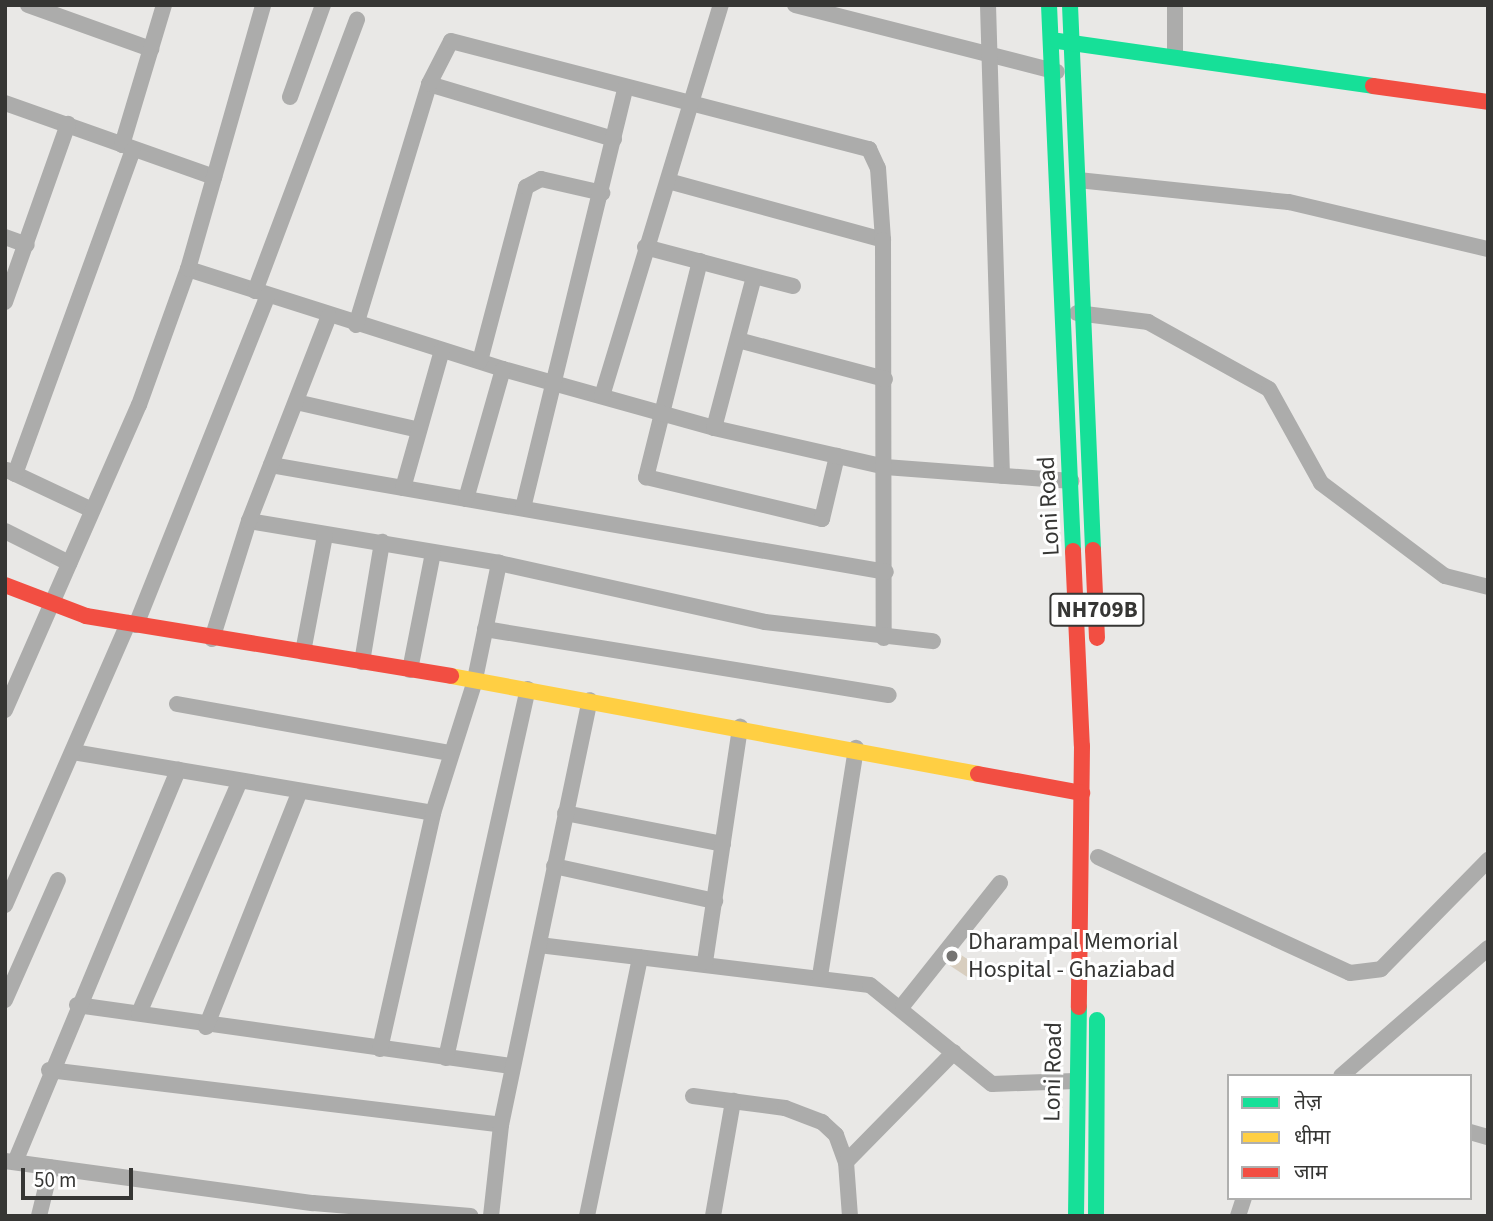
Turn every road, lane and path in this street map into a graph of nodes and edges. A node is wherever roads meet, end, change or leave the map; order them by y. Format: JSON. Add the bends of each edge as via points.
{"nodes":[{"id":1,"x":28,"y":5,"type":"edge"},
{"id":2,"x":164,"y":5,"type":"edge"},
{"id":3,"x":262,"y":5,"type":"edge"},
{"id":4,"x":323,"y":5,"type":"edge"},
{"id":5,"x":721,"y":5,"type":"edge"},
{"id":6,"x":795,"y":5,"type":"edge"},
{"id":7,"x":988,"y":5,"type":"edge"},
{"id":8,"x":1049,"y":5,"type":"edge"},
{"id":9,"x":1070,"y":5,"type":"edge"},
{"id":10,"x":1175,"y":5,"type":"edge"},
{"id":11,"x":357,"y":20,"type":"dead end"},
{"id":12,"x":1052,"y":40,"type":"junction"},
{"id":13,"x":1072,"y":43,"type":"junction"},
{"id":14,"x":151,"y":49,"type":"junction"},
{"id":15,"x":990,"y":56,"type":"junction"},
{"id":16,"x":1175,"y":56,"type":"junction"},
{"id":17,"x":1053,"y":71,"type":"junction"},
{"id":18,"x":1073,"y":75,"type":"junction"},
{"id":19,"x":429,"y":85,"type":"junction"},
{"id":20,"x":626,"y":87,"type":"junction"},
{"id":21,"x":290,"y":97,"type":"dead end"},
{"id":22,"x":1488,"y":102,"type":"edge"},
{"id":23,"x":5,"y":103,"type":"edge"},
{"id":24,"x":692,"y":106,"type":"junction"},
{"id":25,"x":68,"y":124,"type":"junction"},
{"id":26,"x":614,"y":139,"type":"junction"},
{"id":27,"x":127,"y":147,"type":"junction"},
{"id":28,"x":214,"y":177,"type":"junction"},
{"id":29,"x":1078,"y":180,"type":"junction"},
{"id":30,"x":668,"y":181,"type":"junction"},
{"id":31,"x":602,"y":193,"type":"junction"},
{"id":32,"x":5,"y":237,"type":"edge"},
{"id":33,"x":883,"y":240,"type":"junction"},
{"id":34,"x":27,"y":245,"type":"junction"},
{"id":35,"x":645,"y":247,"type":"junction"},
{"id":36,"x":1488,"y":249,"type":"edge"},
{"id":37,"x":700,"y":261,"type":"junction"},
{"id":38,"x":188,"y":269,"type":"junction"},
{"id":39,"x":754,"y":277,"type":"junction"},
{"id":40,"x":793,"y":286,"type":"dead end"},
{"id":41,"x":261,"y":293,"type":"junction"},
{"id":42,"x":5,"y":302,"type":"edge"},
{"id":43,"x":1086,"y":312,"type":"junction"},
{"id":44,"x":1062,"y":315,"type":"junction"},
{"id":45,"x":330,"y":316,"type":"junction"},
{"id":46,"x":356,"y":325,"type":"junction"},
{"id":47,"x":738,"y":340,"type":"junction"},
{"id":48,"x":442,"y":350,"type":"junction"},
{"id":49,"x":480,"y":361,"type":"junction"},
{"id":50,"x":503,"y":369,"type":"junction"},
{"id":51,"x":885,"y":379,"type":"junction"},
{"id":52,"x":555,"y":383,"type":"junction"},
{"id":53,"x":602,"y":396,"type":"junction"},
{"id":54,"x":296,"y":402,"type":"junction"},
{"id":55,"x":661,"y":413,"type":"junction"},
{"id":56,"x":714,"y":428,"type":"junction"},
{"id":57,"x":419,"y":430,"type":"junction"},
{"id":58,"x":837,"y":456,"type":"junction"},
{"id":59,"x":271,"y":465,"type":"junction"},
{"id":60,"x":885,"y":467,"type":"junction"},
{"id":61,"x":10,"y":471,"type":"edge"},
{"id":62,"x":1002,"y":476,"type":"junction"},
{"id":63,"x":1071,"y":481,"type":"junction"},
{"id":64,"x":403,"y":488,"type":"junction"},
{"id":65,"x":466,"y":499,"type":"junction"},
{"id":66,"x":523,"y":508,"type":"junction"},
{"id":67,"x":92,"y":510,"type":"junction"},
{"id":68,"x":249,"y":521,"type":"junction"},
{"id":69,"x":5,"y":531,"type":"edge"},
{"id":70,"x":325,"y":536,"type":"junction"},
{"id":71,"x":382,"y":542,"type":"junction"},
{"id":72,"x":433,"y":553,"type":"junction"},
{"id":73,"x":499,"y":563,"type":"junction"},
{"id":74,"x":69,"y":564,"type":"junction"},
{"id":75,"x":886,"y":572,"type":"junction"},
{"id":76,"x":5,"y":585,"type":"edge"},
{"id":77,"x":1488,"y":587,"type":"edge"},
{"id":78,"x":51,"y":605,"type":"junction"},
{"id":79,"x":132,"y":624,"type":"junction"},
{"id":80,"x":485,"y":629,"type":"junction"},
{"id":81,"x":884,"y":638,"type":"junction"},
{"id":82,"x":212,"y":639,"type":"junction"},
{"id":83,"x":933,"y":640,"type":"dead end"},
{"id":84,"x":303,"y":652,"type":"junction"},
{"id":85,"x":362,"y":662,"type":"junction"},
{"id":86,"x":410,"y":670,"type":"junction"},
{"id":87,"x":474,"y":684,"type":"junction"},
{"id":88,"x":528,"y":689,"type":"junction"},
{"id":89,"x":889,"y":695,"type":"dead end"},
{"id":90,"x":590,"y":700,"type":"junction"},
{"id":91,"x":177,"y":704,"type":"dead end"},
{"id":92,"x":5,"y":710,"type":"edge"},
{"id":93,"x":740,"y":727,"type":"junction"},
{"id":94,"x":856,"y":748,"type":"junction"},
{"id":95,"x":73,"y":752,"type":"junction"},
{"id":96,"x":448,"y":753,"type":"junction"},
{"id":97,"x":178,"y":770,"type":"junction"},
{"id":98,"x":240,"y":781,"type":"junction"},
{"id":99,"x":300,"y":791,"type":"junction"},
{"id":100,"x":1082,"y":793,"type":"junction"},
{"id":101,"x":433,"y":813,"type":"junction"},
{"id":102,"x":565,"y":813,"type":"junction"},
{"id":103,"x":723,"y":844,"type":"junction"},
{"id":104,"x":1098,"y":857,"type":"junction"},
{"id":105,"x":1488,"y":860,"type":"edge"},
{"id":106,"x":554,"y":866,"type":"junction"},
{"id":107,"x":58,"y":880,"type":"dead end"},
{"id":108,"x":1000,"y":883,"type":"dead end"},
{"id":109,"x":715,"y":901,"type":"junction"},
{"id":110,"x":5,"y":905,"type":"edge"},
{"id":111,"x":539,"y":945,"type":"junction"},
{"id":112,"x":1488,"y":948,"type":"edge"},
{"id":113,"x":640,"y":957,"type":"junction"},
{"id":114,"x":705,"y":962,"type":"junction"},
{"id":115,"x":820,"y":976,"type":"junction"},
{"id":116,"x":5,"y":1000,"type":"edge"},
{"id":117,"x":77,"y":1005,"type":"junction"},
{"id":118,"x":903,"y":1005,"type":"junction"},
{"id":119,"x":139,"y":1013,"type":"junction"},
{"id":120,"x":206,"y":1027,"type":"junction"},
{"id":121,"x":380,"y":1049,"type":"junction"},
{"id":122,"x":954,"y":1052,"type":"junction"},
{"id":123,"x":446,"y":1058,"type":"junction"},
{"id":124,"x":513,"y":1066,"type":"junction"},
{"id":125,"x":50,"y":1070,"type":"junction"},
{"id":126,"x":1342,"y":1074,"type":"edge"},
{"id":127,"x":1075,"y":1081,"type":"junction"},
{"id":128,"x":693,"y":1096,"type":"dead end"},
{"id":129,"x":733,"y":1101,"type":"junction"},
{"id":130,"x":501,"y":1125,"type":"junction"},
{"id":131,"x":10,"y":1162,"type":"edge"},
{"id":132,"x":846,"y":1162,"type":"junction"},
{"id":133,"x":51,"y":1167,"type":"junction"},
{"id":134,"x":309,"y":1209,"type":"edge"},
{"id":135,"x":396,"y":1213,"type":"edge"},
{"id":136,"x":39,"y":1216,"type":"edge"},
{"id":137,"x":470,"y":1216,"type":"edge"},
{"id":138,"x":491,"y":1216,"type":"edge"},
{"id":139,"x":587,"y":1216,"type":"edge"},
{"id":140,"x":713,"y":1216,"type":"edge"},
{"id":141,"x":850,"y":1216,"type":"edge"},
{"id":142,"x":1076,"y":1216,"type":"edge"},
{"id":143,"x":1096,"y":1216,"type":"edge"}],
"edges":[{"from":1,"to":14,"type":"street"},
{"from":2,"to":14,"type":"street"},
{"from":3,"to":28,"type":"street"},
{"from":4,"to":21,"type":"street"},
{"from":5,"to":24,"type":"street"},
{"from":6,"to":15,"type":"street"},
{"from":7,"to":15,"type":"street"},
{"from":8,"to":12,"type":"main road","name":"Loni Road","number":"NH709B"},
{"from":9,"to":13,"type":"main road","name":"Loni Road","number":"NH709B"},
{"from":10,"to":16,"type":"street"},
{"from":11,"to":41,"type":"street"},
{"from":12,"to":13,"type":"main road"},
{"from":12,"to":17,"type":"main road","name":"Loni Road","number":"NH709B"},
{"from":13,"to":16,"type":"main road"},
{"from":13,"to":18,"type":"main road","name":"Loni Road","number":"NH709B"},
{"from":14,"to":27,"type":"street"},
{"from":15,"to":17,"type":"street"},
{"from":15,"to":62,"type":"street"},
{"from":16,"to":22,"type":"main road"},
{"from":17,"to":18,"type":"street"},
{"from":17,"to":44,"type":"main road","name":"Loni Road","number":"NH709B"},
{"from":18,"to":29,"type":"main road","name":"Loni Road","number":"NH709B"},
{"from":19,"to":20,"type":"street","via":[[444,48],[461,41]]},
{"from":19,"to":26,"type":"street"},
{"from":19,"to":46,"type":"street"},
{"from":20,"to":24,"type":"street"},
{"from":20,"to":26,"type":"street"},
{"from":23,"to":25,"type":"street"},
{"from":24,"to":30,"type":"street"},
{"from":24,"to":33,"type":"street","via":[[869,149],[878,168]]},
{"from":25,"to":27,"type":"street"},
{"from":25,"to":34,"type":"street"},
{"from":26,"to":31,"type":"street"},
{"from":27,"to":28,"type":"street"},
{"from":27,"to":61,"type":"street"},
{"from":28,"to":38,"type":"street"},
{"from":29,"to":36,"type":"street","via":[[1289,202]]},
{"from":29,"to":43,"type":"main road","name":"Loni Road","number":"NH709B"},
{"from":30,"to":33,"type":"street"},
{"from":30,"to":35,"type":"street"},
{"from":31,"to":49,"type":"street","via":[[541,179],[526,187]]},
{"from":31,"to":52,"type":"street"},
{"from":32,"to":34,"type":"street"},
{"from":33,"to":51,"type":"street"},
{"from":34,"to":42,"type":"street"},
{"from":35,"to":37,"type":"street"},
{"from":35,"to":53,"type":"street"},
{"from":37,"to":39,"type":"street"},
{"from":37,"to":55,"type":"street"},
{"from":38,"to":41,"type":"street"},
{"from":38,"to":67,"type":"street","via":[[139,405]]},
{"from":39,"to":40,"type":"street"},
{"from":39,"to":47,"type":"street"},
{"from":41,"to":45,"type":"street"},
{"from":41,"to":79,"type":"street"},
{"from":43,"to":44,"type":"street"},
{"from":43,"to":77,"type":"street","via":[[1149,322],[1269,389],[1321,483],[1445,576]]},
{"from":43,"to":104,"type":"main road","name":"Loni Road","number":"NH709B","via":[[1095,487]]},
{"from":44,"to":63,"type":"main road","name":"Loni Road","number":"NH709B"},
{"from":45,"to":46,"type":"street"},
{"from":45,"to":54,"type":"street"},
{"from":46,"to":48,"type":"street"},
{"from":47,"to":51,"type":"street"},
{"from":47,"to":56,"type":"street"},
{"from":48,"to":49,"type":"street"},
{"from":48,"to":57,"type":"street"},
{"from":49,"to":50,"type":"street"},
{"from":50,"to":52,"type":"street"},
{"from":50,"to":65,"type":"street"},
{"from":51,"to":60,"type":"street"},
{"from":52,"to":53,"type":"street"},
{"from":52,"to":66,"type":"street"},
{"from":53,"to":55,"type":"street"},
{"from":54,"to":57,"type":"street"},
{"from":54,"to":59,"type":"street"},
{"from":55,"to":56,"type":"street"},
{"from":55,"to":58,"type":"street","via":[[646,477],[659,481],[822,519]]},
{"from":56,"to":58,"type":"street"},
{"from":57,"to":64,"type":"street"},
{"from":58,"to":60,"type":"street"},
{"from":59,"to":64,"type":"street"},
{"from":59,"to":68,"type":"street"},
{"from":60,"to":62,"type":"street"},
{"from":60,"to":75,"type":"street"},
{"from":61,"to":67,"type":"street"},
{"from":62,"to":63,"type":"street"},
{"from":63,"to":100,"type":"main road","name":"Loni Road","number":"NH709B"},
{"from":64,"to":65,"type":"street"},
{"from":65,"to":66,"type":"street"},
{"from":66,"to":75,"type":"street"},
{"from":67,"to":74,"type":"street"},
{"from":68,"to":70,"type":"street"},
{"from":68,"to":82,"type":"street"},
{"from":69,"to":74,"type":"street"},
{"from":70,"to":71,"type":"street"},
{"from":70,"to":84,"type":"street"},
{"from":71,"to":72,"type":"street"},
{"from":71,"to":85,"type":"street"},
{"from":72,"to":73,"type":"street"},
{"from":72,"to":86,"type":"street"},
{"from":73,"to":80,"type":"street"},
{"from":73,"to":81,"type":"street","via":[[765,622]]},
{"from":74,"to":78,"type":"street"},
{"from":75,"to":81,"type":"street"},
{"from":76,"to":78,"type":"main road"},
{"from":78,"to":79,"type":"main road"},
{"from":78,"to":92,"type":"street"},
{"from":79,"to":82,"type":"main road"},
{"from":79,"to":95,"type":"street"},
{"from":80,"to":87,"type":"street"},
{"from":80,"to":89,"type":"street"},
{"from":81,"to":83,"type":"street"},
{"from":82,"to":84,"type":"main road"},
{"from":84,"to":85,"type":"main road"},
{"from":85,"to":86,"type":"main road"},
{"from":86,"to":87,"type":"main road"},
{"from":87,"to":88,"type":"main road"},
{"from":87,"to":96,"type":"street"},
{"from":88,"to":90,"type":"main road"},
{"from":88,"to":123,"type":"street"},
{"from":90,"to":93,"type":"main road"},
{"from":90,"to":102,"type":"street"},
{"from":91,"to":96,"type":"street"},
{"from":93,"to":94,"type":"main road"},
{"from":93,"to":103,"type":"street"},
{"from":94,"to":100,"type":"main road"},
{"from":94,"to":115,"type":"street"},
{"from":95,"to":97,"type":"street"},
{"from":95,"to":110,"type":"street"},
{"from":96,"to":101,"type":"street"},
{"from":97,"to":98,"type":"street"},
{"from":97,"to":117,"type":"street"},
{"from":98,"to":99,"type":"street"},
{"from":98,"to":119,"type":"street"},
{"from":99,"to":101,"type":"street"},
{"from":99,"to":120,"type":"street"},
{"from":100,"to":127,"type":"main road","name":"Loni Road","number":"NH709B"},
{"from":101,"to":121,"type":"street"},
{"from":102,"to":103,"type":"street"},
{"from":102,"to":106,"type":"street"},
{"from":103,"to":109,"type":"street"},
{"from":104,"to":105,"type":"street","via":[[1350,972],[1381,969]]},
{"from":104,"to":143,"type":"main road","name":"Loni Road","number":"NH709B"},
{"from":106,"to":109,"type":"street"},
{"from":106,"to":111,"type":"street"},
{"from":107,"to":116,"type":"street"},
{"from":108,"to":118,"type":"street"},
{"from":109,"to":114,"type":"street"},
{"from":111,"to":113,"type":"street"},
{"from":111,"to":124,"type":"street"},
{"from":112,"to":126,"type":"street"},
{"from":113,"to":114,"type":"street"},
{"from":113,"to":139,"type":"street"},
{"from":114,"to":115,"type":"street"},
{"from":115,"to":118,"type":"street","via":[[870,985]]},
{"from":117,"to":119,"type":"street"},
{"from":117,"to":125,"type":"street"},
{"from":118,"to":122,"type":"street"},
{"from":119,"to":120,"type":"street"},
{"from":120,"to":121,"type":"street"},
{"from":121,"to":123,"type":"street"},
{"from":122,"to":127,"type":"street","via":[[992,1084]]},
{"from":122,"to":132,"type":"street"},
{"from":123,"to":124,"type":"street"},
{"from":124,"to":130,"type":"street"},
{"from":125,"to":130,"type":"street"},
{"from":125,"to":131,"type":"street"},
{"from":127,"to":142,"type":"main road","name":"Loni Road","number":"NH709B"},
{"from":128,"to":129,"type":"street"},
{"from":129,"to":132,"type":"street","via":[[804,1112],[836,1135]]},
{"from":129,"to":140,"type":"street"},
{"from":130,"to":138,"type":"street"},
{"from":131,"to":133,"type":"street"},
{"from":132,"to":141,"type":"street"},
{"from":133,"to":134,"type":"street"},
{"from":133,"to":136,"type":"street"},
{"from":134,"to":135,"type":"street"},
{"from":135,"to":137,"type":"street"}]}
